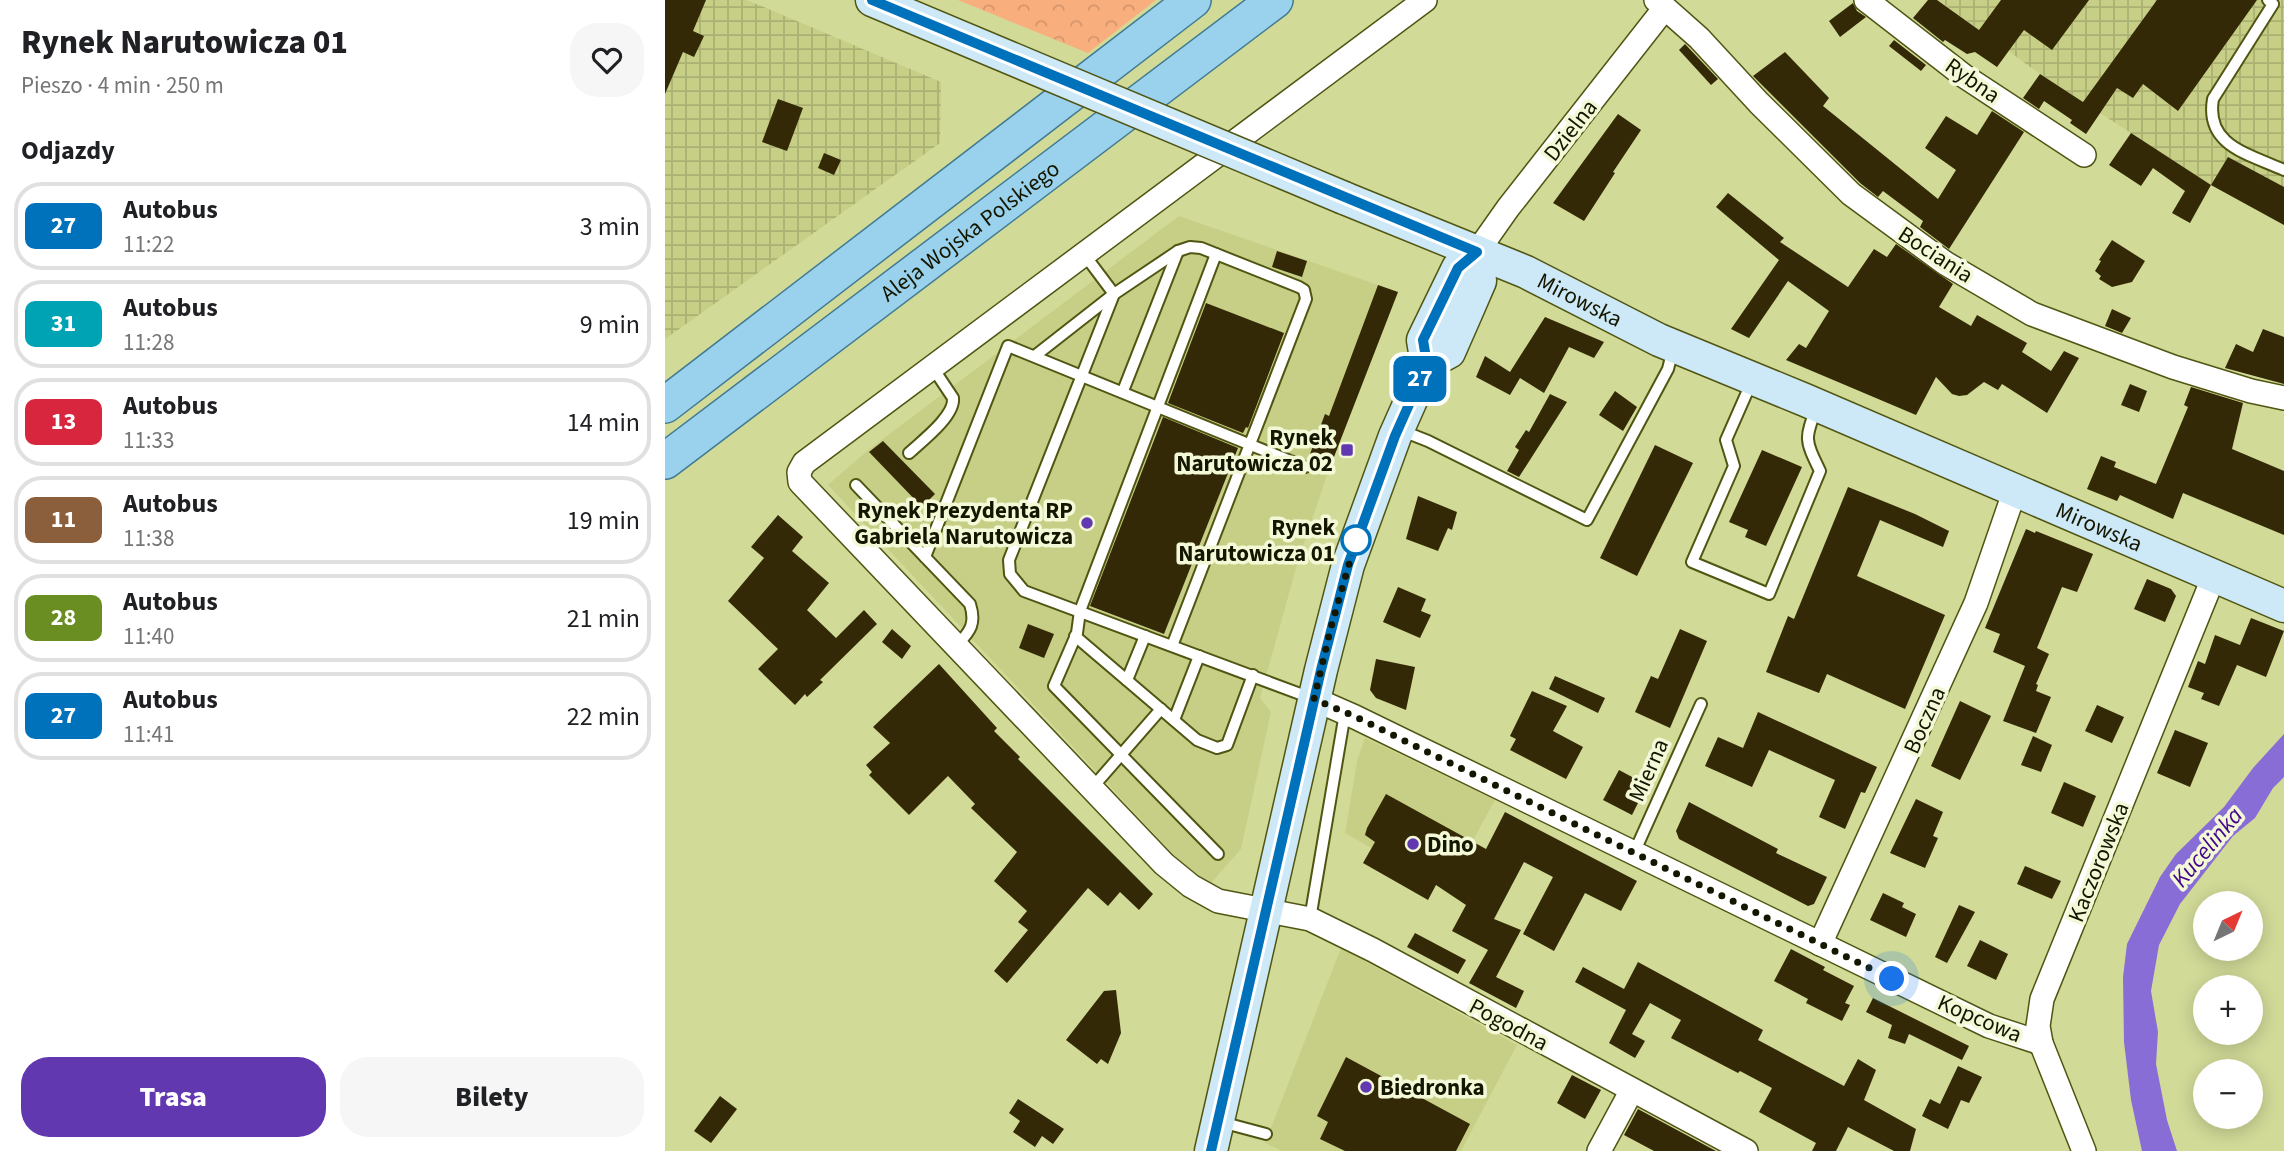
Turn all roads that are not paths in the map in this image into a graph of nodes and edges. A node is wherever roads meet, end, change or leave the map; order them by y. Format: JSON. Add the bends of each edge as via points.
{"nodes":[{"id":1,"x":872,"y":0,"type":"edge"},
{"id":2,"x":1193,"y":0,"type":"edge"},
{"id":3,"x":1275,"y":0,"type":"edge"},
{"id":4,"x":1425,"y":0,"type":"edge"},
{"id":5,"x":1865,"y":0,"type":"edge"},
{"id":6,"x":2275,"y":4,"type":"edge"},
{"id":7,"x":1660,"y":5,"type":"edge"},
{"id":8,"x":2084,"y":155,"type":"dead end"},
{"id":9,"x":2284,"y":170,"type":"edge"},
{"id":10,"x":1178,"y":251,"type":"junction"},
{"id":11,"x":1477,"y":252,"type":"junction"},
{"id":12,"x":1084,"y":254,"type":"junction"},
{"id":13,"x":1216,"y":254,"type":"junction"},
{"id":14,"x":1114,"y":294,"type":"junction"},
{"id":15,"x":992,"y":323,"type":"junction"},
{"id":16,"x":1008,"y":346,"type":"junction"},
{"id":17,"x":1673,"y":346,"type":"junction"},
{"id":18,"x":1036,"y":355,"type":"junction"},
{"id":19,"x":933,"y":368,"type":"junction"},
{"id":20,"x":1082,"y":374,"type":"junction"},
{"id":21,"x":1753,"y":379,"type":"junction"},
{"id":22,"x":1123,"y":391,"type":"junction"},
{"id":23,"x":2284,"y":398,"type":"edge"},
{"id":24,"x":665,"y":405,"type":"edge"},
{"id":25,"x":1818,"y":405,"type":"junction"},
{"id":26,"x":1158,"y":406,"type":"junction"},
{"id":27,"x":1398,"y":430,"type":"junction"},
{"id":28,"x":1250,"y":444,"type":"junction"},
{"id":29,"x":909,"y":453,"type":"dead end"},
{"id":30,"x":665,"y":461,"type":"edge"},
{"id":31,"x":1305,"y":467,"type":"dead end"},
{"id":32,"x":856,"y":485,"type":"dead end"},
{"id":33,"x":2015,"y":490,"type":"junction"},
{"id":34,"x":925,"y":557,"type":"junction"},
{"id":35,"x":2214,"y":576,"type":"junction"},
{"id":36,"x":2284,"y":606,"type":"edge"},
{"id":37,"x":1080,"y":611,"type":"junction"},
{"id":38,"x":1075,"y":636,"type":"junction"},
{"id":39,"x":1145,"y":636,"type":"junction"},
{"id":40,"x":957,"y":645,"type":"junction"},
{"id":41,"x":1172,"y":646,"type":"junction"},
{"id":42,"x":1199,"y":656,"type":"junction"},
{"id":43,"x":1253,"y":675,"type":"junction"},
{"id":44,"x":1127,"y":680,"type":"junction"},
{"id":45,"x":1314,"y":699,"type":"junction"},
{"id":46,"x":1700,"y":704,"type":"dead end"},
{"id":47,"x":1161,"y":709,"type":"junction"},
{"id":48,"x":1345,"y":713,"type":"junction"},
{"id":49,"x":1174,"y":720,"type":"junction"},
{"id":50,"x":1121,"y":755,"type":"junction"},
{"id":51,"x":1092,"y":788,"type":"junction"},
{"id":52,"x":1634,"y":853,"type":"junction"},
{"id":53,"x":1218,"y":854,"type":"dead end"},
{"id":54,"x":1268,"y":910,"type":"junction"},
{"id":55,"x":1310,"y":919,"type":"junction"},
{"id":56,"x":1820,"y":944,"type":"junction"},
{"id":57,"x":2041,"y":1043,"type":"junction"},
{"id":58,"x":1632,"y":1090,"type":"junction"},
{"id":59,"x":1266,"y":1134,"type":"dead end"},
{"id":60,"x":1215,"y":1136,"type":"edge"},
{"id":61,"x":1599,"y":1151,"type":"edge"},
{"id":62,"x":1746,"y":1151,"type":"edge"},
{"id":63,"x":2084,"y":1151,"type":"edge"}],
"edges":[{"from":1,"to":11,"type":"street","name":"Mirowska","bridge":true},
{"from":2,"to":24,"type":"main road","name":"Aleja Wojska Polskiego"},
{"from":3,"to":30,"type":"main road","name":"Aleja Wojska Polskiego"},
{"from":4,"to":12,"type":"street"},
{"from":5,"to":8,"type":"street","name":"Rybna","via":[[1964,76]]},
{"from":6,"to":9,"type":"lane","via":[[2213,99],[2210,115],[2217,133],[2230,146]]},
{"from":7,"to":11,"type":"street","name":"Dzielna"},
{"from":7,"to":23,"type":"street","name":"Bociania","via":[[1699,38],[1851,194],[1945,263],[2043,318],[2173,367]]},
{"from":10,"to":13,"type":"lane","via":[[1189,247]]},
{"from":10,"to":14,"type":"lane"},
{"from":10,"to":22,"type":"lane"},
{"from":11,"to":17,"type":"street","name":"Mirowska"},
{"from":11,"to":27,"type":"street","via":[[1480,281],[1449,352],[1427,364]]},
{"from":12,"to":14,"type":"lane"},
{"from":12,"to":15,"type":"street"},
{"from":13,"to":26,"type":"lane"},
{"from":13,"to":28,"type":"lane","via":[[1299,287],[1306,295]]},
{"from":14,"to":18,"type":"lane"},
{"from":14,"to":20,"type":"lane"},
{"from":15,"to":16,"type":"lane"},
{"from":15,"to":19,"type":"street"},
{"from":16,"to":18,"type":"lane"},
{"from":16,"to":34,"type":"lane"},
{"from":17,"to":21,"type":"street","name":"Mirowska"},
{"from":17,"to":27,"type":"lane","via":[[1668,369],[1587,520]]},
{"from":18,"to":20,"type":"lane"},
{"from":19,"to":29,"type":"lane","via":[[954,404],[949,415]]},
{"from":19,"to":40,"type":"street","via":[[804,463],[799,472],[800,482],[810,494]]},
{"from":20,"to":22,"type":"lane"},
{"from":20,"to":37,"type":"lane","via":[[1009,560],[1010,574],[1024,591]]},
{"from":21,"to":25,"type":"street","name":"Mirowska"},
{"from":21,"to":25,"type":"lane","via":[[1725,440],[1734,466],[1692,562],[1769,594],[1820,471],[1807,443]]},
{"from":22,"to":26,"type":"lane"},
{"from":25,"to":33,"type":"street","name":"Mirowska"},
{"from":26,"to":28,"type":"lane"},
{"from":26,"to":37,"type":"lane"},
{"from":27,"to":45,"type":"street","via":[[1348,565]]},
{"from":28,"to":31,"type":"lane"},
{"from":28,"to":41,"type":"lane"},
{"from":32,"to":34,"type":"lane"},
{"from":33,"to":35,"type":"street","name":"Mirowska"},
{"from":33,"to":56,"type":"street","name":"Boczna","via":[[1976,603]]},
{"from":34,"to":40,"type":"lane","via":[[970,604],[973,625]]},
{"from":35,"to":36,"type":"street","name":"Mirowska"},
{"from":35,"to":57,"type":"street","name":"Kaczorowska","via":[[2042,999]]},
{"from":37,"to":38,"type":"lane"},
{"from":37,"to":39,"type":"lane"},
{"from":38,"to":44,"type":"lane"},
{"from":38,"to":50,"type":"lane","via":[[1054,686]]},
{"from":39,"to":41,"type":"lane"},
{"from":39,"to":44,"type":"lane"},
{"from":40,"to":51,"type":"street"},
{"from":41,"to":42,"type":"lane"},
{"from":42,"to":43,"type":"lane"},
{"from":42,"to":49,"type":"lane"},
{"from":43,"to":45,"type":"lane"},
{"from":43,"to":49,"type":"lane","via":[[1222,748],[1197,740]]},
{"from":44,"to":47,"type":"lane"},
{"from":45,"to":48,"type":"street","name":"Kopcowa"},
{"from":45,"to":54,"type":"street"},
{"from":46,"to":52,"type":"lane","name":"Mierna"},
{"from":47,"to":49,"type":"lane"},
{"from":47,"to":50,"type":"lane"},
{"from":48,"to":52,"type":"street","name":"Kopcowa"},
{"from":48,"to":55,"type":"lane"},
{"from":50,"to":51,"type":"lane"},
{"from":50,"to":53,"type":"lane"},
{"from":51,"to":54,"type":"street","via":[[1191,886],[1218,901]]},
{"from":52,"to":56,"type":"street","name":"Kopcowa"},
{"from":54,"to":55,"type":"street","name":"Pogodna"},
{"from":54,"to":60,"type":"street"},
{"from":55,"to":58,"type":"street","name":"Pogodna"},
{"from":56,"to":57,"type":"street","name":"Kopcowa","via":[[1989,1026]]},
{"from":57,"to":63,"type":"street","name":"Kaczorowska"},
{"from":58,"to":61,"type":"street"},
{"from":58,"to":62,"type":"street","name":"Pogodna"},
{"from":59,"to":60,"type":"lane"}]}
